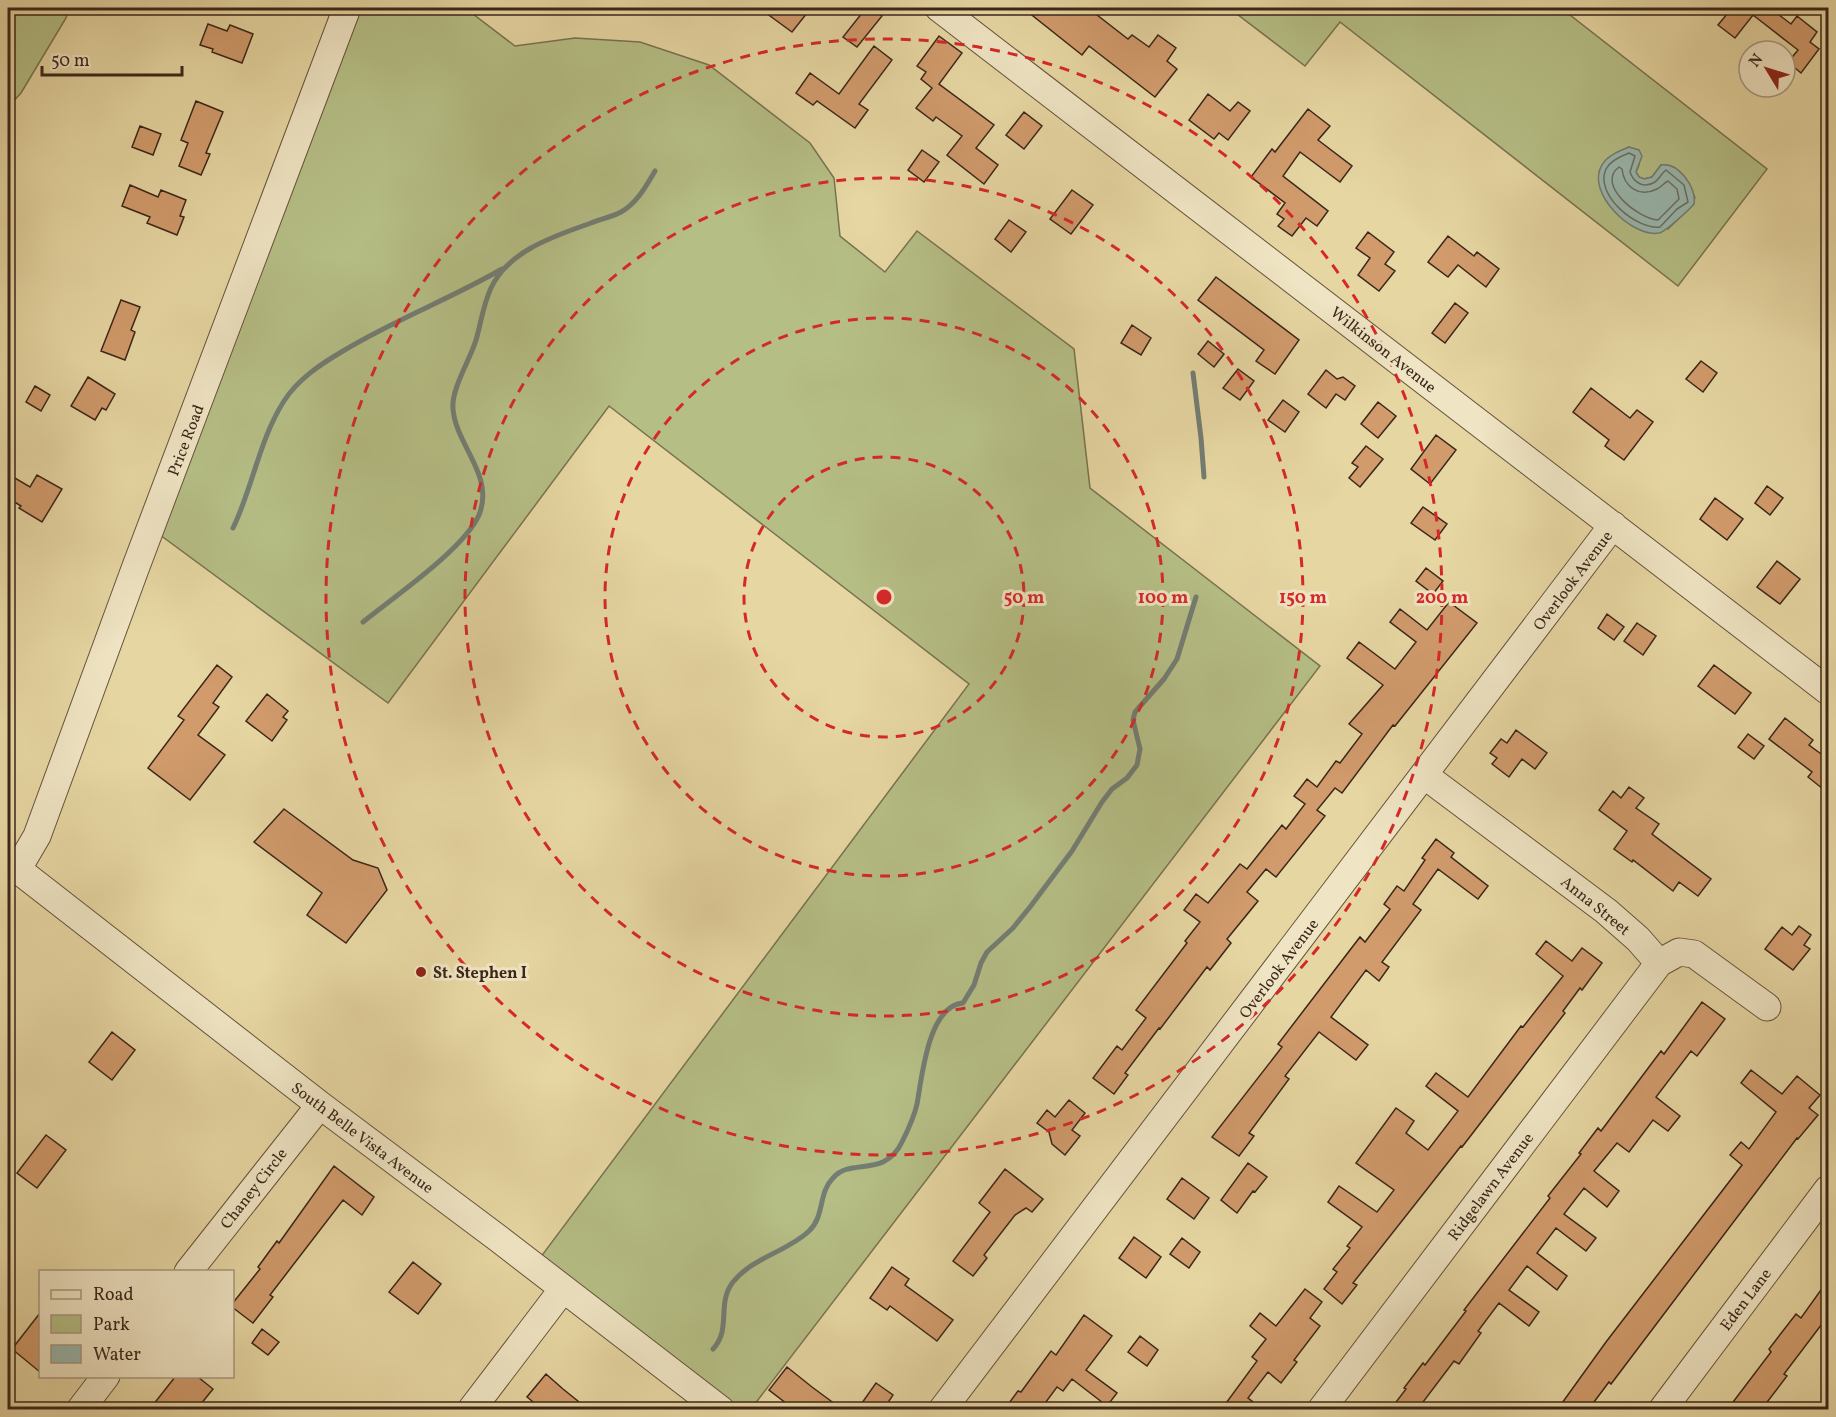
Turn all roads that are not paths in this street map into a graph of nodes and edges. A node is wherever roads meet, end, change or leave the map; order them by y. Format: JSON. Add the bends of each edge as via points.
{"nodes":[{"id":1,"x":347,"y":8,"type":"edge"},
{"id":2,"x":939,"y":8,"type":"edge"},
{"id":3,"x":1613,"y":525,"type":"junction"},
{"id":4,"x":1828,"y":691,"type":"edge"},
{"id":5,"x":1424,"y":775,"type":"junction"},
{"id":6,"x":12,"y":866,"type":"edge"},
{"id":7,"x":1659,"y":963,"type":"junction"},
{"id":8,"x":1767,"y":1007,"type":"dead end"},
{"id":9,"x":320,"y":1105,"type":"junction"},
{"id":10,"x":1828,"y":1190,"type":"edge"},
{"id":11,"x":190,"y":1270,"type":"edge"},
{"id":12,"x":563,"y":1289,"type":"junction"},
{"id":13,"x":105,"y":1378,"type":"edge"},
{"id":14,"x":80,"y":1410,"type":"edge"},
{"id":15,"x":471,"y":1410,"type":"edge"},
{"id":16,"x":722,"y":1410,"type":"edge"},
{"id":17,"x":942,"y":1410,"type":"edge"},
{"id":18,"x":1321,"y":1410,"type":"edge"},
{"id":19,"x":1662,"y":1410,"type":"edge"}],
"edges":[{"from":1,"to":6,"type":"street","name":"Price Road","via":[[37,836]]},
{"from":2,"to":3,"type":"street","name":"Wilkinson Avenue"},
{"from":3,"to":4,"type":"street","name":"Wilkinson Avenue"},
{"from":3,"to":5,"type":"street","name":"Overlook Avenue"},
{"from":5,"to":7,"type":"street","name":"Anna Street","via":[[1606,911]]},
{"from":5,"to":17,"type":"street","name":"Overlook Avenue"},
{"from":6,"to":9,"type":"street","name":"South Belle Vista Avenue"},
{"from":7,"to":8,"type":"street","via":[[1679,952],[1694,954]]},
{"from":7,"to":18,"type":"street","name":"Ridgelawn Avenue"},
{"from":9,"to":11,"type":"street","name":"Chaney Circle"},
{"from":9,"to":12,"type":"street","name":"South Belle Vista Avenue"},
{"from":10,"to":19,"type":"street","name":"Eden Lane"},
{"from":12,"to":15,"type":"street"},
{"from":12,"to":16,"type":"street","name":"South Belle Vista Avenue"},
{"from":13,"to":14,"type":"street"}]}
